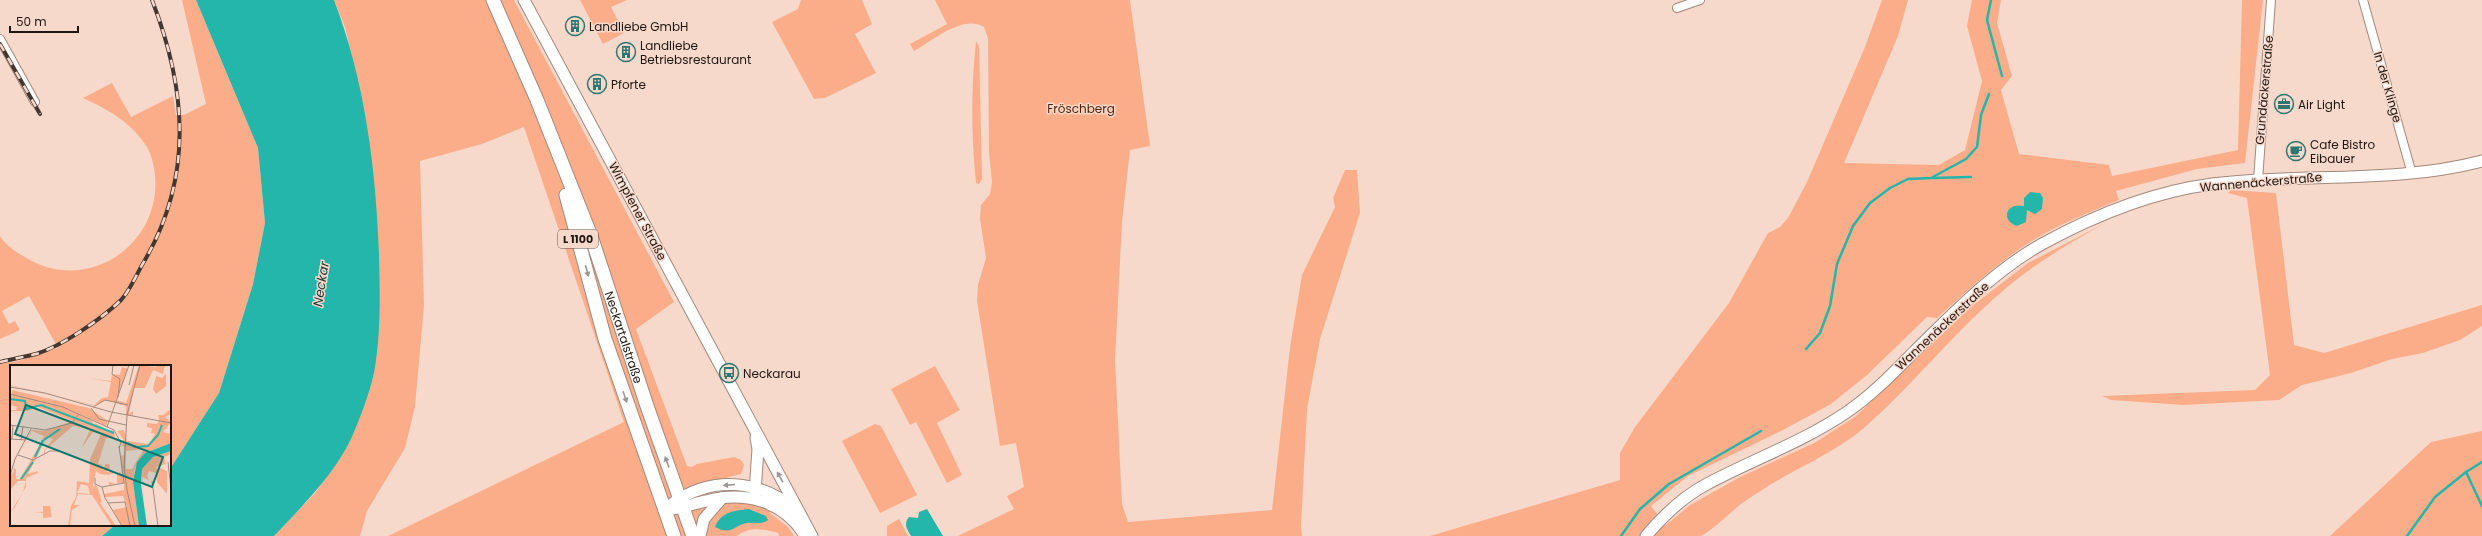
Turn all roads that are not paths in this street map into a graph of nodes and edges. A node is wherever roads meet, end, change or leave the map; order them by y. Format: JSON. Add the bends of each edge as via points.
{"nodes":[{"id":1,"x":493,"y":0,"type":"edge"},
{"id":2,"x":524,"y":0,"type":"edge"},
{"id":3,"x":1700,"y":0,"type":"edge"},
{"id":4,"x":2271,"y":0,"type":"edge"},
{"id":5,"x":2363,"y":0,"type":"edge"},
{"id":6,"x":1677,"y":8,"type":"dead end"},
{"id":7,"x":0,"y":39,"type":"edge"},
{"id":8,"x":35,"y":102,"type":"dead end"},
{"id":9,"x":551,"y":139,"type":"junction"},
{"id":10,"x":2482,"y":161,"type":"edge"},
{"id":11,"x":2412,"y":174,"type":"junction"},
{"id":12,"x":2258,"y":180,"type":"junction"},
{"id":13,"x":751,"y":423,"type":"junction"},
{"id":14,"x":754,"y":486,"type":"junction"},
{"id":15,"x":722,"y":498,"type":"junction"},
{"id":16,"x":758,"y":498,"type":"junction"},
{"id":17,"x":682,"y":503,"type":"junction"},
{"id":18,"x":664,"y":510,"type":"junction"},
{"id":19,"x":799,"y":512,"type":"junction"},
{"id":20,"x":674,"y":536,"type":"edge"},
{"id":21,"x":693,"y":536,"type":"edge"},
{"id":22,"x":700,"y":536,"type":"edge"},
{"id":23,"x":806,"y":536,"type":"edge"},
{"id":24,"x":812,"y":536,"type":"edge"},
{"id":25,"x":1646,"y":536,"type":"edge"}],
"edges":[{"from":1,"to":9,"type":"main road","name":"Neckartalstraße","number":"L 1100"},
{"from":2,"to":13,"type":"street","name":"Wimpfener Straße"},
{"from":3,"to":6,"type":"street"},
{"from":4,"to":12,"type":"street","name":"Grundäckerstraße"},
{"from":5,"to":11,"type":"street","name":"In der Klinge"},
{"from":7,"to":8,"type":"street"},
{"from":17,"to":9,"type":"main road","name":"Neckartalstraße","number":"L 1100","one_way":true,"via":[[591,236]]},
{"from":9,"to":18,"type":"main road","name":"Neckartalstraße","number":"L 1100","one_way":true,"via":[[605,339]]},
{"from":10,"to":11,"type":"street","name":"Wannenäckerstraße"},
{"from":11,"to":12,"type":"street","name":"Wannenäckerstraße"},
{"from":12,"to":25,"type":"street","name":"Wannenäckerstraße","via":[[2210,184],[2160,194],[2119,207],[2039,246],[1994,278],[1951,315],[1869,396],[1849,411],[1814,434],[1706,484],[1670,511]]},
{"from":13,"to":14,"type":"street","name":"Wimpfener Straße","via":[[758,449]]},
{"from":19,"to":13,"type":"street","name":"Wimpfener Straße","one_way":true},
{"from":14,"to":16,"type":"street","name":"Wimpfener Straße"},
{"from":14,"to":17,"type":"street","name":"Wimpfener Straße","one_way":true,"via":[[729,484]]},
{"from":14,"to":19,"type":"street","name":"Wimpfener Straße","via":[[780,497]]},
{"from":15,"to":16,"type":"street"},
{"from":15,"to":17,"type":"street"},
{"from":15,"to":22,"type":"street","via":[[704,519]]},
{"from":16,"to":23,"type":"street","via":[[776,506],[798,523]]},
{"from":17,"to":18,"type":"street","name":"Wimpfener Straße"},
{"from":17,"to":21,"type":"main road","name":"Neckartalstraße","number":"L 1100"},
{"from":18,"to":20,"type":"main road","name":"Neckartalstraße","number":"L 1100"},
{"from":19,"to":24,"type":"street","name":"Wimpfener Straße"}]}
